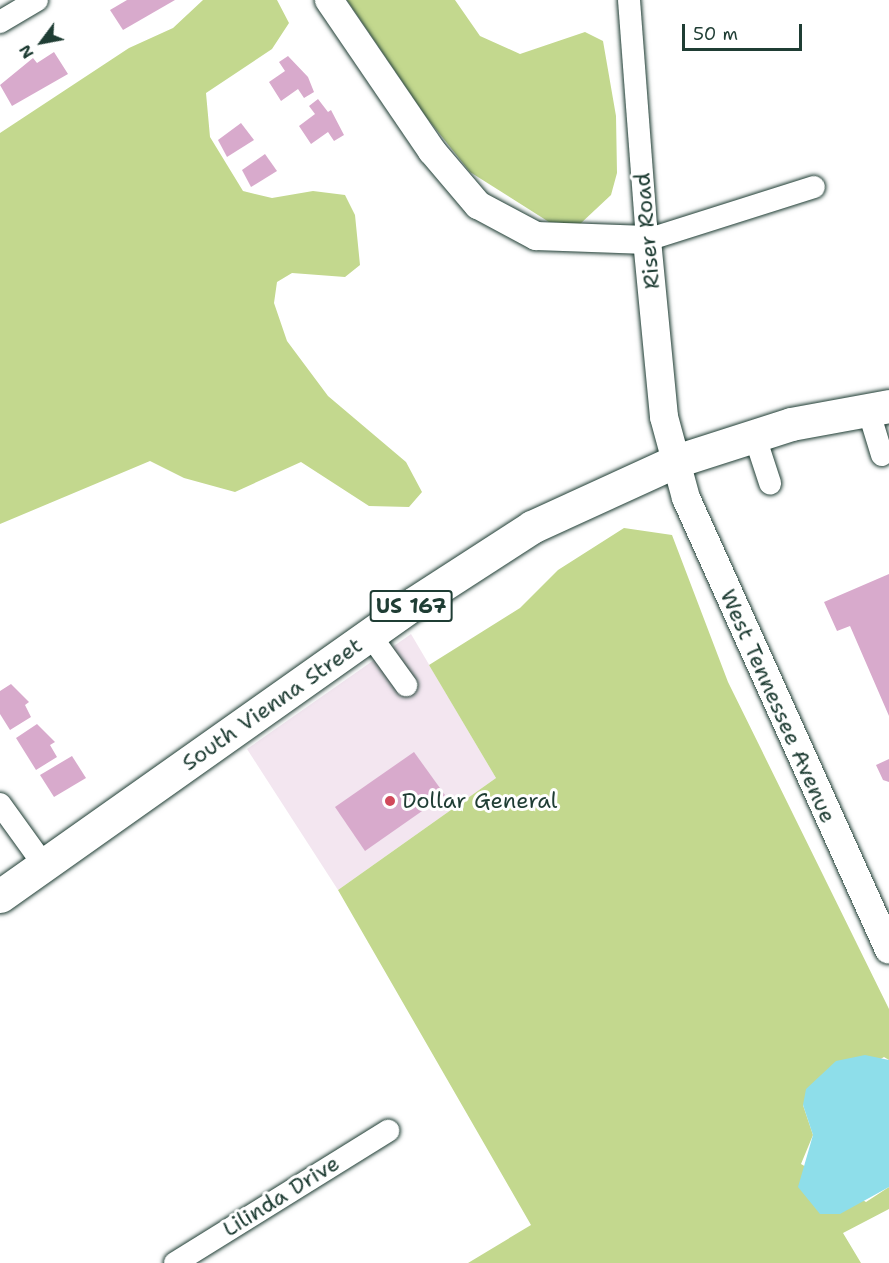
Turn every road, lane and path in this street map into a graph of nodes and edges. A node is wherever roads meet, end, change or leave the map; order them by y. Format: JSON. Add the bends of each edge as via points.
{"nodes":[{"id":1,"x":37,"y":0,"type":"edge"},
{"id":2,"x":329,"y":0,"type":"edge"},
{"id":3,"x":629,"y":0,"type":"edge"},
{"id":4,"x":0,"y":22,"type":"edge"},
{"id":5,"x":814,"y":187,"type":"dead end"},
{"id":6,"x":647,"y":240,"type":"junction"},
{"id":7,"x":879,"y":407,"type":"edge"},
{"id":8,"x":754,"y":434,"type":"junction"},
{"id":9,"x":882,"y":455,"type":"dead end"},
{"id":10,"x":676,"y":461,"type":"junction"},
{"id":11,"x":770,"y":483,"type":"dead end"},
{"id":12,"x":370,"y":634,"type":"junction"},
{"id":13,"x":406,"y":685,"type":"dead end"},
{"id":14,"x":0,"y":804,"type":"edge"},
{"id":15,"x":44,"y":865,"type":"junction"},
{"id":16,"x":0,"y":896,"type":"edge"},
{"id":17,"x":889,"y":948,"type":"edge"},
{"id":18,"x":388,"y":1131,"type":"dead end"},
{"id":19,"x":175,"y":1263,"type":"edge"}],
"edges":[{"from":1,"to":4,"type":"street"},
{"from":2,"to":6,"type":"main road","via":[[432,151],[478,205],[536,236]]},
{"from":3,"to":6,"type":"street","name":"Riser Road"},
{"from":5,"to":6,"type":"street"},
{"from":6,"to":10,"type":"main road","name":"Riser Road","via":[[664,417]]},
{"from":7,"to":8,"type":"highway","name":"South Vienna Street","number":"US 167"},
{"from":7,"to":9,"type":"street"},
{"from":8,"to":10,"type":"highway","name":"South Vienna Street","number":"US 167"},
{"from":8,"to":11,"type":"street"},
{"from":10,"to":12,"type":"highway","name":"South Vienna Street","number":"US 167","via":[[532,527]]},
{"from":10,"to":17,"type":"main road","name":"West Tennessee Avenue","via":[[686,498],[744,631]]},
{"from":12,"to":13,"type":"street"},
{"from":12,"to":15,"type":"highway","name":"South Vienna Street","number":"US 167"},
{"from":14,"to":15,"type":"street"},
{"from":15,"to":16,"type":"highway","name":"South Vienna Street","number":"US 167"},
{"from":18,"to":19,"type":"street","name":"Lilinda Drive"}]}
